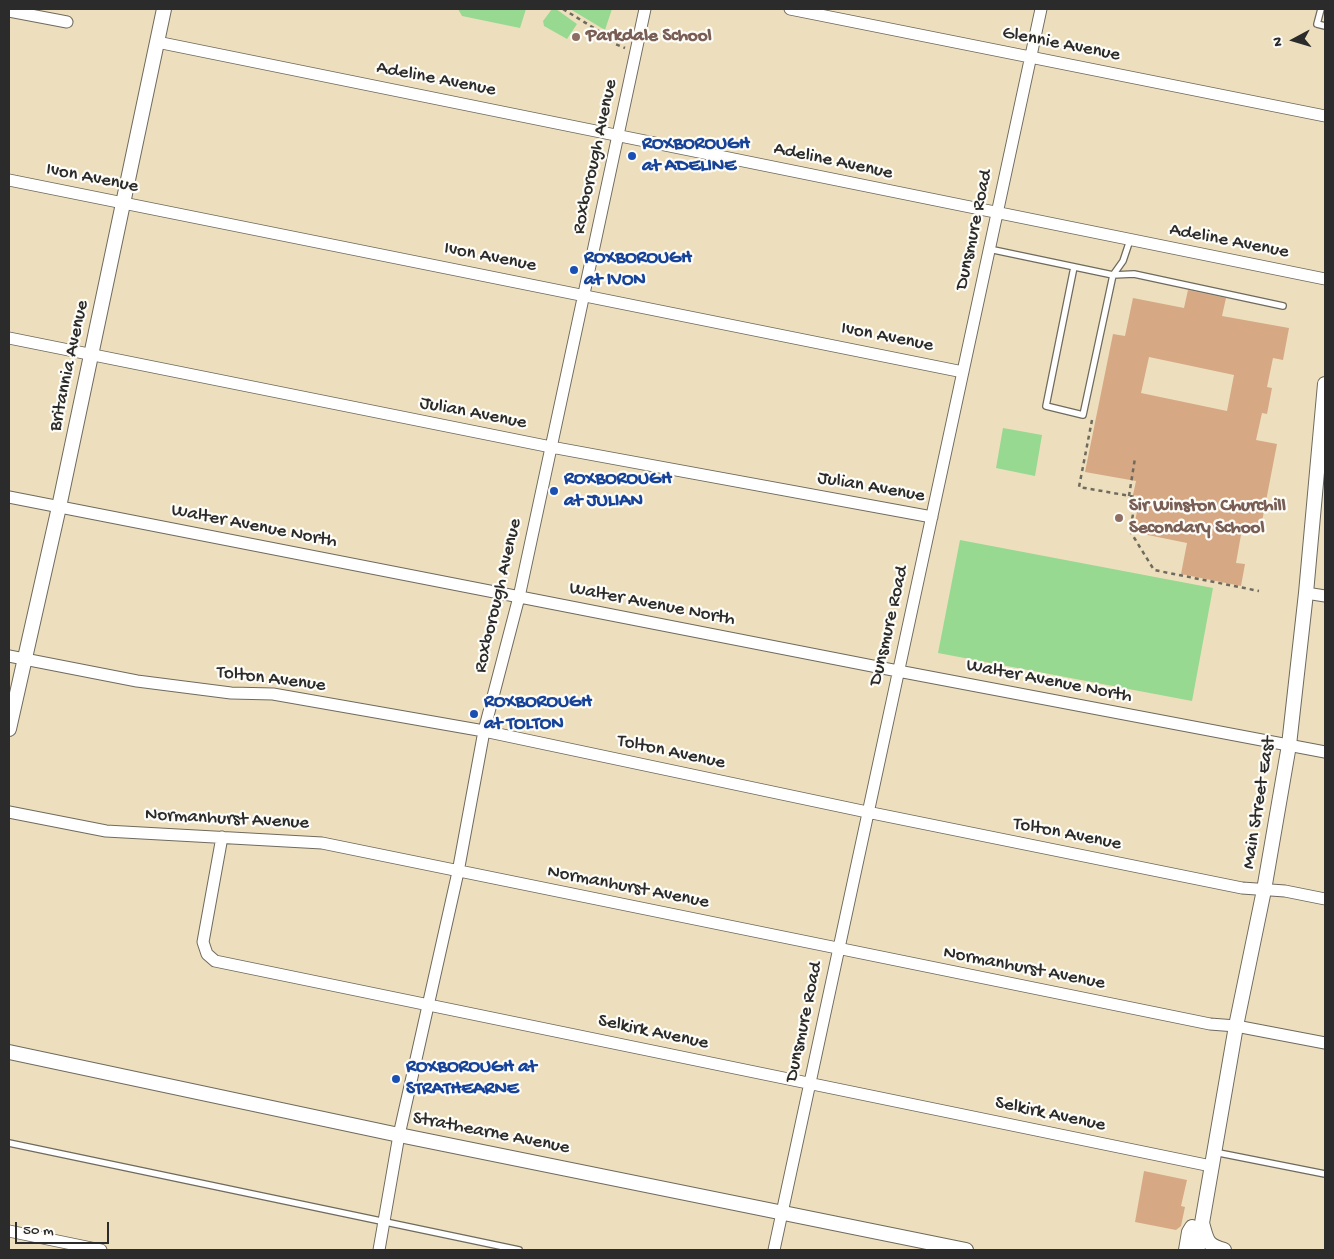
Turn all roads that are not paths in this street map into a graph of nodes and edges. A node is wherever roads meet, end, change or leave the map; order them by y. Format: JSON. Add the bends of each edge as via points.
{"nodes":[{"id":1,"x":164,"y":9,"type":"edge"},
{"id":2,"x":645,"y":9,"type":"edge"},
{"id":3,"x":790,"y":9,"type":"edge"},
{"id":4,"x":1041,"y":9,"type":"edge"},
{"id":5,"x":1321,"y":9,"type":"edge"},
{"id":6,"x":9,"y":11,"type":"edge"},
{"id":7,"x":67,"y":22,"type":"dead end"},
{"id":8,"x":1325,"y":26,"type":"edge"},
{"id":9,"x":157,"y":42,"type":"junction"},
{"id":10,"x":1030,"y":57,"type":"junction"},
{"id":11,"x":1325,"y":116,"type":"edge"},
{"id":12,"x":618,"y":136,"type":"junction"},
{"id":13,"x":9,"y":180,"type":"edge"},
{"id":14,"x":124,"y":203,"type":"junction"},
{"id":15,"x":996,"y":214,"type":"junction"},
{"id":16,"x":1130,"y":240,"type":"junction"},
{"id":17,"x":989,"y":249,"type":"junction"},
{"id":18,"x":1074,"y":267,"type":"junction"},
{"id":19,"x":1113,"y":275,"type":"junction"},
{"id":20,"x":1325,"y":279,"type":"edge"},
{"id":21,"x":584,"y":295,"type":"junction"},
{"id":22,"x":1283,"y":306,"type":"dead end"},
{"id":23,"x":9,"y":338,"type":"edge"},
{"id":24,"x":91,"y":354,"type":"junction"},
{"id":25,"x":963,"y":372,"type":"junction"},
{"id":26,"x":1325,"y":384,"type":"edge"},
{"id":27,"x":1322,"y":442,"type":"edge"},
{"id":28,"x":551,"y":447,"type":"junction"},
{"id":29,"x":9,"y":497,"type":"edge"},
{"id":30,"x":59,"y":507,"type":"junction"},
{"id":31,"x":932,"y":517,"type":"junction"},
{"id":32,"x":1306,"y":593,"type":"junction"},
{"id":33,"x":1325,"y":596,"type":"edge"},
{"id":34,"x":518,"y":597,"type":"junction"},
{"id":35,"x":9,"y":656,"type":"edge"},
{"id":36,"x":23,"y":659,"type":"junction"},
{"id":37,"x":898,"y":671,"type":"junction"},
{"id":38,"x":9,"y":729,"type":"edge"},
{"id":39,"x":484,"y":731,"type":"junction"},
{"id":40,"x":1288,"y":745,"type":"junction"},
{"id":41,"x":1325,"y":752,"type":"edge"},
{"id":42,"x":9,"y":812,"type":"edge"},
{"id":43,"x":867,"y":812,"type":"junction"},
{"id":44,"x":222,"y":837,"type":"junction"},
{"id":45,"x":458,"y":872,"type":"junction"},
{"id":46,"x":1264,"y":890,"type":"junction"},
{"id":47,"x":1325,"y":899,"type":"edge"},
{"id":48,"x":838,"y":949,"type":"junction"},
{"id":49,"x":428,"y":1005,"type":"junction"},
{"id":50,"x":1236,"y":1026,"type":"junction"},
{"id":51,"x":1325,"y":1044,"type":"edge"},
{"id":52,"x":9,"y":1052,"type":"edge"},
{"id":53,"x":810,"y":1083,"type":"junction"},
{"id":54,"x":399,"y":1135,"type":"junction"},
{"id":55,"x":9,"y":1143,"type":"edge"},
{"id":56,"x":1214,"y":1152,"type":"junction"},
{"id":57,"x":1211,"y":1166,"type":"junction"},
{"id":58,"x":1325,"y":1174,"type":"edge"},
{"id":59,"x":1204,"y":1207,"type":"junction"},
{"id":60,"x":782,"y":1212,"type":"junction"},
{"id":61,"x":385,"y":1223,"type":"junction"},
{"id":62,"x":1202,"y":1223,"type":"junction"},
{"id":63,"x":9,"y":1231,"type":"edge"},
{"id":64,"x":101,"y":1250,"type":"edge"},
{"id":65,"x":379,"y":1250,"type":"edge"},
{"id":66,"x":520,"y":1250,"type":"edge"},
{"id":67,"x":774,"y":1250,"type":"edge"},
{"id":68,"x":966,"y":1250,"type":"edge"},
{"id":69,"x":1186,"y":1250,"type":"edge"},
{"id":70,"x":1198,"y":1250,"type":"edge"},
{"id":71,"x":1224,"y":1250,"type":"edge"}],
"edges":[{"from":1,"to":9,"type":"street","name":"Britannia Avenue"},
{"from":2,"to":12,"type":"street","name":"Roxborough Avenue"},
{"from":3,"to":10,"type":"street","name":"Glennie Avenue"},
{"from":4,"to":10,"type":"street","name":"Dunsmure Road"},
{"from":5,"to":8,"type":"lane","via":[[1317,24]]},
{"from":6,"to":7,"type":"street"},
{"from":9,"to":12,"type":"street","name":"Adeline Avenue"},
{"from":9,"to":14,"type":"street","name":"Britannia Avenue"},
{"from":10,"to":11,"type":"street","name":"Glennie Avenue"},
{"from":10,"to":15,"type":"street","name":"Dunsmure Road"},
{"from":12,"to":15,"type":"street","name":"Adeline Avenue"},
{"from":12,"to":21,"type":"street","name":"Roxborough Avenue"},
{"from":13,"to":14,"type":"street","name":"Ivon Avenue"},
{"from":14,"to":21,"type":"street","name":"Ivon Avenue"},
{"from":14,"to":24,"type":"street","name":"Britannia Avenue"},
{"from":15,"to":16,"type":"street","name":"Adeline Avenue"},
{"from":15,"to":17,"type":"street","name":"Dunsmure Road"},
{"from":16,"to":19,"type":"lane","via":[[1123,261]]},
{"from":16,"to":20,"type":"street","name":"Adeline Avenue"},
{"from":17,"to":18,"type":"lane"},
{"from":17,"to":25,"type":"street","name":"Dunsmure Road"},
{"from":18,"to":19,"type":"lane"},
{"from":18,"to":19,"type":"lane","via":[[1046,406],[1083,415]]},
{"from":19,"to":22,"type":"lane","via":[[1134,274]]},
{"from":21,"to":25,"type":"street","name":"Ivon Avenue"},
{"from":21,"to":28,"type":"street","name":"Roxborough Avenue"},
{"from":23,"to":24,"type":"street","name":"Julian Avenue"},
{"from":24,"to":28,"type":"street","name":"Julian Avenue"},
{"from":24,"to":30,"type":"street","name":"Britannia Avenue"},
{"from":25,"to":31,"type":"street","name":"Dunsmure Road"},
{"from":26,"to":27,"type":"street","name":"Main Street East"},
{"from":27,"to":32,"type":"street","name":"Main Street East"},
{"from":28,"to":31,"type":"street","name":"Julian Avenue"},
{"from":28,"to":34,"type":"street","name":"Roxborough Avenue"},
{"from":29,"to":30,"type":"street","name":"Walter Avenue North"},
{"from":30,"to":34,"type":"street","name":"Walter Avenue North"},
{"from":30,"to":36,"type":"street","name":"Britannia Avenue"},
{"from":31,"to":37,"type":"street","name":"Dunsmure Road"},
{"from":32,"to":33,"type":"street"},
{"from":32,"to":40,"type":"street","name":"Main Street East"},
{"from":34,"to":37,"type":"street","name":"Walter Avenue North"},
{"from":34,"to":39,"type":"street","name":"Roxborough Avenue"},
{"from":35,"to":36,"type":"street","name":"Tolton Avenue"},
{"from":36,"to":38,"type":"street","name":"Britannia Avenue"},
{"from":36,"to":39,"type":"street","name":"Tolton Avenue","via":[[137,681],[231,693],[273,694]]},
{"from":37,"to":40,"type":"street","name":"Walter Avenue North"},
{"from":37,"to":43,"type":"street","name":"Dunsmure Road"},
{"from":39,"to":43,"type":"street","name":"Tolton Avenue"},
{"from":39,"to":45,"type":"street","name":"Roxborough Avenue"},
{"from":40,"to":41,"type":"street","name":"Walter Avenue North"},
{"from":40,"to":46,"type":"street","name":"Main Street East"},
{"from":42,"to":44,"type":"street","name":"Normanhurst Avenue","via":[[106,832]]},
{"from":43,"to":46,"type":"street","name":"Tolton Avenue"},
{"from":43,"to":48,"type":"street","name":"Dunsmure Road"},
{"from":44,"to":45,"type":"street","name":"Normanhurst Avenue","via":[[322,843]]},
{"from":44,"to":49,"type":"street","name":"Selkirk Avenue","via":[[203,942],[210,958]]},
{"from":45,"to":48,"type":"street","name":"Normanhurst Avenue"},
{"from":45,"to":49,"type":"street","name":"Roxborough Avenue"},
{"from":46,"to":47,"type":"street","name":"Tolton Avenue"},
{"from":46,"to":50,"type":"street","name":"Main Street East"},
{"from":48,"to":50,"type":"street","name":"Normanhurst Avenue","via":[[1210,1024]]},
{"from":48,"to":53,"type":"street","name":"Dunsmure Road"},
{"from":49,"to":53,"type":"street","name":"Selkirk Avenue"},
{"from":49,"to":54,"type":"street","name":"Roxborough Avenue"},
{"from":50,"to":51,"type":"street","name":"Normanhurst Avenue"},
{"from":50,"to":56,"type":"street","name":"Main Street East"},
{"from":52,"to":54,"type":"street","name":"Strathearne Avenue"},
{"from":53,"to":57,"type":"street","name":"Selkirk Avenue"},
{"from":53,"to":60,"type":"street","name":"Dunsmure Road"},
{"from":54,"to":60,"type":"street","name":"Strathearne Avenue"},
{"from":54,"to":61,"type":"street","name":"Roxborough Avenue"},
{"from":55,"to":61,"type":"lane"},
{"from":56,"to":57,"type":"street","name":"Main Street East"},
{"from":56,"to":58,"type":"lane"},
{"from":57,"to":59,"type":"street","name":"Main Street East"},
{"from":59,"to":62,"type":"street","name":"Main Street East"},
{"from":59,"to":69,"type":"street","via":[[1189,1232]]},
{"from":60,"to":67,"type":"street","name":"Dunsmure Road"},
{"from":60,"to":68,"type":"street","name":"Strathearne Avenue"},
{"from":61,"to":65,"type":"street","name":"Roxborough Avenue"},
{"from":61,"to":66,"type":"lane"},
{"from":62,"to":70,"type":"street","name":"Main Street East","via":[[1196,1236]]},
{"from":62,"to":71,"type":"street","name":"Main Street East","via":[[1210,1246]]},
{"from":63,"to":64,"type":"street"}]}
